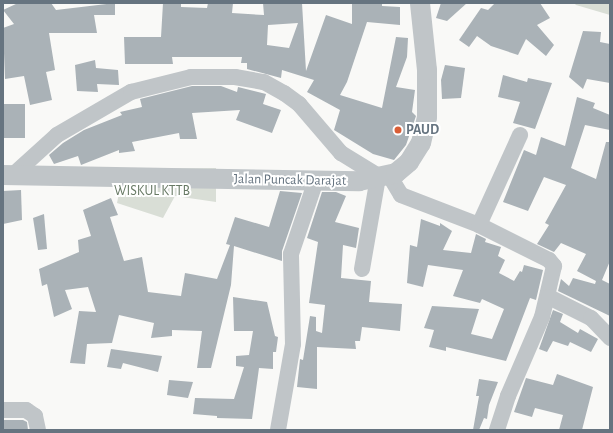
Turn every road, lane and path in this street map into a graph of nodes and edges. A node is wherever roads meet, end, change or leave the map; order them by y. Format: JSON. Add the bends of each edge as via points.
{"nodes":[{"id":1,"x":420,"y":3,"type":"edge"},
{"id":2,"x":520,"y":135,"type":"dead end"},
{"id":3,"x":8,"y":175,"type":"edge"},
{"id":4,"x":382,"y":176,"type":"junction"},
{"id":5,"x":316,"y":180,"type":"junction"},
{"id":6,"x":479,"y":225,"type":"junction"},
{"id":7,"x":362,"y":269,"type":"dead end"},
{"id":8,"x":549,"y":297,"type":"junction"},
{"id":9,"x":610,"y":338,"type":"edge"},
{"id":10,"x":3,"y":410,"type":"edge"},
{"id":11,"x":38,"y":430,"type":"edge"},
{"id":12,"x":278,"y":430,"type":"edge"},
{"id":13,"x":497,"y":430,"type":"edge"}],
"edges":[{"from":1,"to":4,"type":"street","name":"Jalan Puncak Darajat","via":[[427,70],[428,117],[421,143],[409,162],[396,173]]},
{"from":2,"to":6,"type":"street"},
{"from":3,"to":4,"type":"street","via":[[57,136],[131,92],[191,77],[235,77],[264,82],[284,93],[299,104],[341,152]]},
{"from":3,"to":5,"type":"street","name":"Jalan Puncak Darajat"},
{"from":4,"to":5,"type":"street","name":"Jalan Puncak Darajat","via":[[359,181]]},
{"from":4,"to":6,"type":"street","via":[[401,195]]},
{"from":4,"to":7,"type":"street"},
{"from":5,"to":12,"type":"street","via":[[291,254],[293,344]]},
{"from":6,"to":8,"type":"street","via":[[551,262],[555,270]]},
{"from":8,"to":9,"type":"street","via":[[591,318]]},
{"from":8,"to":13,"type":"street","via":[[508,396]]},
{"from":10,"to":11,"type":"street","via":[[26,410],[35,416]]}]}
